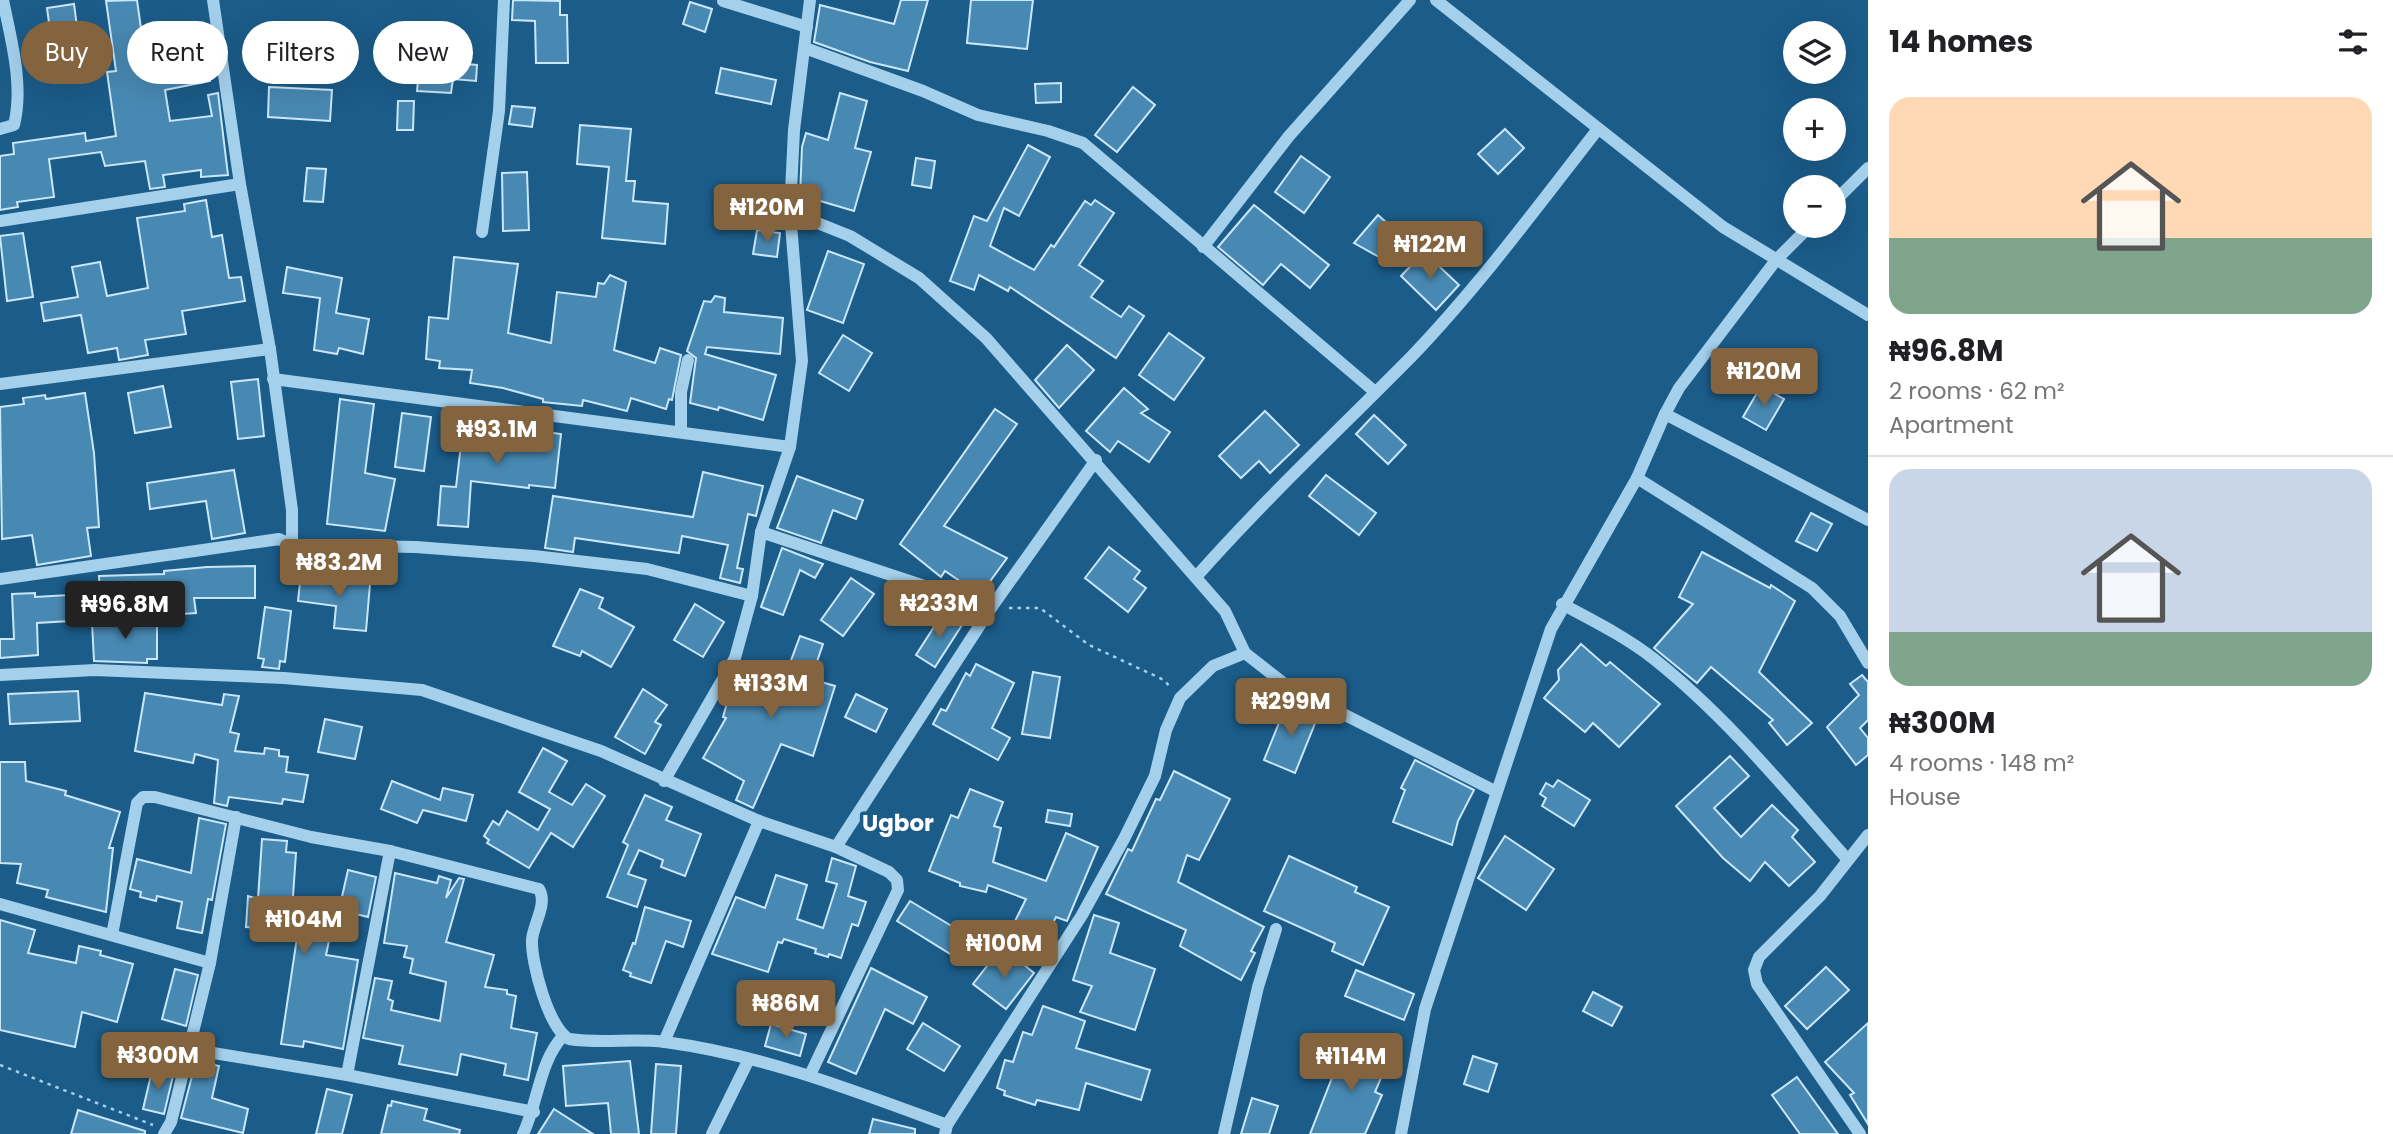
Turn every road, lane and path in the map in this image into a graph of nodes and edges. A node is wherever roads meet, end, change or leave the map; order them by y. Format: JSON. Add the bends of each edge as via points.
{"nodes":[{"id":1,"x":4,"y":0,"type":"edge"},
{"id":2,"x":213,"y":0,"type":"edge"},
{"id":3,"x":504,"y":0,"type":"edge"},
{"id":4,"x":810,"y":0,"type":"edge"},
{"id":5,"x":1410,"y":0,"type":"edge"},
{"id":6,"x":1436,"y":0,"type":"edge"},
{"id":7,"x":723,"y":1,"type":"edge"},
{"id":8,"x":807,"y":27,"type":"junction"},
{"id":9,"x":805,"y":48,"type":"junction"},
{"id":10,"x":0,"y":129,"type":"edge"},
{"id":11,"x":1598,"y":129,"type":"junction"},
{"id":12,"x":1868,"y":168,"type":"edge"},
{"id":13,"x":240,"y":184,"type":"junction"},
{"id":14,"x":1846,"y":190,"type":"edge"},
{"id":15,"x":790,"y":212,"type":"junction"},
{"id":16,"x":0,"y":221,"type":"edge"},
{"id":17,"x":482,"y":232,"type":"dead end"},
{"id":18,"x":1798,"y":238,"type":"edge"},
{"id":19,"x":1203,"y":247,"type":"junction"},
{"id":20,"x":1776,"y":260,"type":"junction"},
{"id":21,"x":1868,"y":315,"type":"edge"},
{"id":22,"x":270,"y":349,"type":"junction"},
{"id":23,"x":688,"y":360,"type":"dead end"},
{"id":24,"x":273,"y":379,"type":"junction"},
{"id":25,"x":0,"y":384,"type":"edge"},
{"id":26,"x":1374,"y":391,"type":"junction"},
{"id":27,"x":1665,"y":414,"type":"junction"},
{"id":28,"x":681,"y":432,"type":"junction"},
{"id":29,"x":790,"y":447,"type":"junction"},
{"id":30,"x":1096,"y":460,"type":"junction"},
{"id":31,"x":1637,"y":478,"type":"junction"},
{"id":32,"x":1868,"y":520,"type":"edge"},
{"id":33,"x":761,"y":532,"type":"junction"},
{"id":34,"x":292,"y":544,"type":"junction"},
{"id":35,"x":1196,"y":577,"type":"junction"},
{"id":36,"x":0,"y":579,"type":"edge"},
{"id":37,"x":752,"y":596,"type":"junction"},
{"id":38,"x":1562,"y":604,"type":"junction"},
{"id":39,"x":992,"y":608,"type":"junction"},
{"id":40,"x":1245,"y":653,"type":"junction"},
{"id":41,"x":1868,"y":663,"type":"edge"},
{"id":42,"x":0,"y":675,"type":"edge"},
{"id":43,"x":1180,"y":698,"type":"junction"},
{"id":44,"x":664,"y":781,"type":"junction"},
{"id":45,"x":1495,"y":791,"type":"junction"},
{"id":46,"x":236,"y":817,"type":"junction"},
{"id":47,"x":758,"y":821,"type":"junction"},
{"id":48,"x":1868,"y":835,"type":"edge"},
{"id":49,"x":836,"y":847,"type":"junction"},
{"id":50,"x":390,"y":850,"type":"junction"},
{"id":51,"x":1848,"y":860,"type":"junction"},
{"id":52,"x":0,"y":904,"type":"edge"},
{"id":53,"x":1276,"y":929,"type":"dead end"},
{"id":54,"x":112,"y":935,"type":"junction"},
{"id":55,"x":210,"y":963,"type":"junction"},
{"id":56,"x":563,"y":1036,"type":"junction"},
{"id":57,"x":664,"y":1042,"type":"junction"},
{"id":58,"x":189,"y":1049,"type":"junction"},
{"id":59,"x":749,"y":1059,"type":"junction"},
{"id":60,"x":0,"y":1065,"type":"edge"},
{"id":61,"x":348,"y":1075,"type":"junction"},
{"id":62,"x":810,"y":1075,"type":"junction"},
{"id":63,"x":534,"y":1112,"type":"junction"},
{"id":64,"x":946,"y":1129,"type":"edge"},
{"id":65,"x":165,"y":1132,"type":"edge"},
{"id":66,"x":523,"y":1134,"type":"edge"},
{"id":67,"x":712,"y":1134,"type":"edge"},
{"id":68,"x":1224,"y":1134,"type":"edge"},
{"id":69,"x":1401,"y":1134,"type":"edge"},
{"id":70,"x":1860,"y":1134,"type":"edge"}],
"edges":[{"from":1,"to":10,"type":"street","via":[[18,108],[14,125]]},
{"from":2,"to":13,"type":"street"},
{"from":3,"to":17,"type":"street","via":[[499,111]]},
{"from":4,"to":8,"type":"street"},
{"from":5,"to":19,"type":"street","via":[[1289,136]]},
{"from":6,"to":11,"type":"street"},
{"from":7,"to":8,"type":"street"},
{"from":8,"to":9,"type":"street"},
{"from":9,"to":15,"type":"street"},
{"from":9,"to":19,"type":"street","via":[[978,115],[1083,143]]},
{"from":11,"to":20,"type":"street","via":[[1723,227]]},
{"from":11,"to":26,"type":"street","via":[[1483,273]]},
{"from":12,"to":14,"type":"street"},
{"from":13,"to":16,"type":"street"},
{"from":13,"to":22,"type":"street"},
{"from":15,"to":29,"type":"street","via":[[802,361]]},
{"from":15,"to":30,"type":"street","via":[[850,236],[919,278],[986,338]]},
{"from":18,"to":20,"type":"street"},
{"from":19,"to":26,"type":"street"},
{"from":20,"to":21,"type":"street"},
{"from":20,"to":27,"type":"street","via":[[1679,388]]},
{"from":22,"to":24,"type":"street"},
{"from":22,"to":25,"type":"street"},
{"from":23,"to":28,"type":"street","via":[[681,392]]},
{"from":24,"to":28,"type":"street"},
{"from":24,"to":34,"type":"street","via":[[292,509]]},
{"from":26,"to":35,"type":"street"},
{"from":27,"to":31,"type":"street"},
{"from":27,"to":32,"type":"street"},
{"from":28,"to":29,"type":"street"},
{"from":29,"to":33,"type":"street"},
{"from":30,"to":35,"type":"street"},
{"from":30,"to":39,"type":"street"},
{"from":31,"to":38,"type":"street"},
{"from":31,"to":41,"type":"street","via":[[1812,588],[1840,616]]},
{"from":33,"to":37,"type":"street"},
{"from":33,"to":39,"type":"street"},
{"from":34,"to":36,"type":"street","via":[[279,539]]},
{"from":34,"to":37,"type":"street","via":[[416,547],[559,559],[647,569]]},
{"from":35,"to":40,"type":"street","via":[[1225,611]]},
{"from":37,"to":44,"type":"street","via":[[735,658]]},
{"from":38,"to":45,"type":"street"},
{"from":38,"to":51,"type":"street","via":[[1615,632],[1654,660],[1746,744]]},
{"from":39,"to":43,"type":"path","via":[[1040,608],[1089,645],[1164,680]]},
{"from":39,"to":49,"type":"street"},
{"from":40,"to":43,"type":"street","via":[[1213,666]]},
{"from":40,"to":45,"type":"street","via":[[1305,695]]},
{"from":42,"to":44,"type":"street","via":[[95,670],[284,678],[422,690],[601,751]]},
{"from":43,"to":64,"type":"street","via":[[1166,730],[1155,776],[1125,837],[1082,915]]},
{"from":44,"to":47,"type":"street"},
{"from":45,"to":69,"type":"street","via":[[1425,1009]]},
{"from":46,"to":50,"type":"street","via":[[311,837]]},
{"from":46,"to":54,"type":"street","via":[[155,797],[139,800]]},
{"from":46,"to":55,"type":"street"},
{"from":47,"to":49,"type":"street"},
{"from":47,"to":57,"type":"street"},
{"from":48,"to":51,"type":"street"},
{"from":49,"to":62,"type":"street","via":[[889,872],[897,880],[898,890]]},
{"from":50,"to":56,"type":"street","via":[[538,889],[542,901],[533,958],[538,982]]},
{"from":50,"to":61,"type":"street"},
{"from":51,"to":70,"type":"street","via":[[1820,896],[1759,957],[1754,970],[1757,984]]},
{"from":52,"to":54,"type":"street"},
{"from":53,"to":68,"type":"street"},
{"from":54,"to":55,"type":"street"},
{"from":55,"to":58,"type":"street"},
{"from":56,"to":57,"type":"street","via":[[582,1041]]},
{"from":56,"to":63,"type":"street","via":[[551,1048]]},
{"from":57,"to":59,"type":"street"},
{"from":58,"to":61,"type":"street"},
{"from":58,"to":65,"type":"street"},
{"from":59,"to":62,"type":"street"},
{"from":59,"to":67,"type":"street"},
{"from":60,"to":65,"type":"path"},
{"from":61,"to":63,"type":"street"},
{"from":62,"to":64,"type":"street"},
{"from":63,"to":66,"type":"street"}]}
